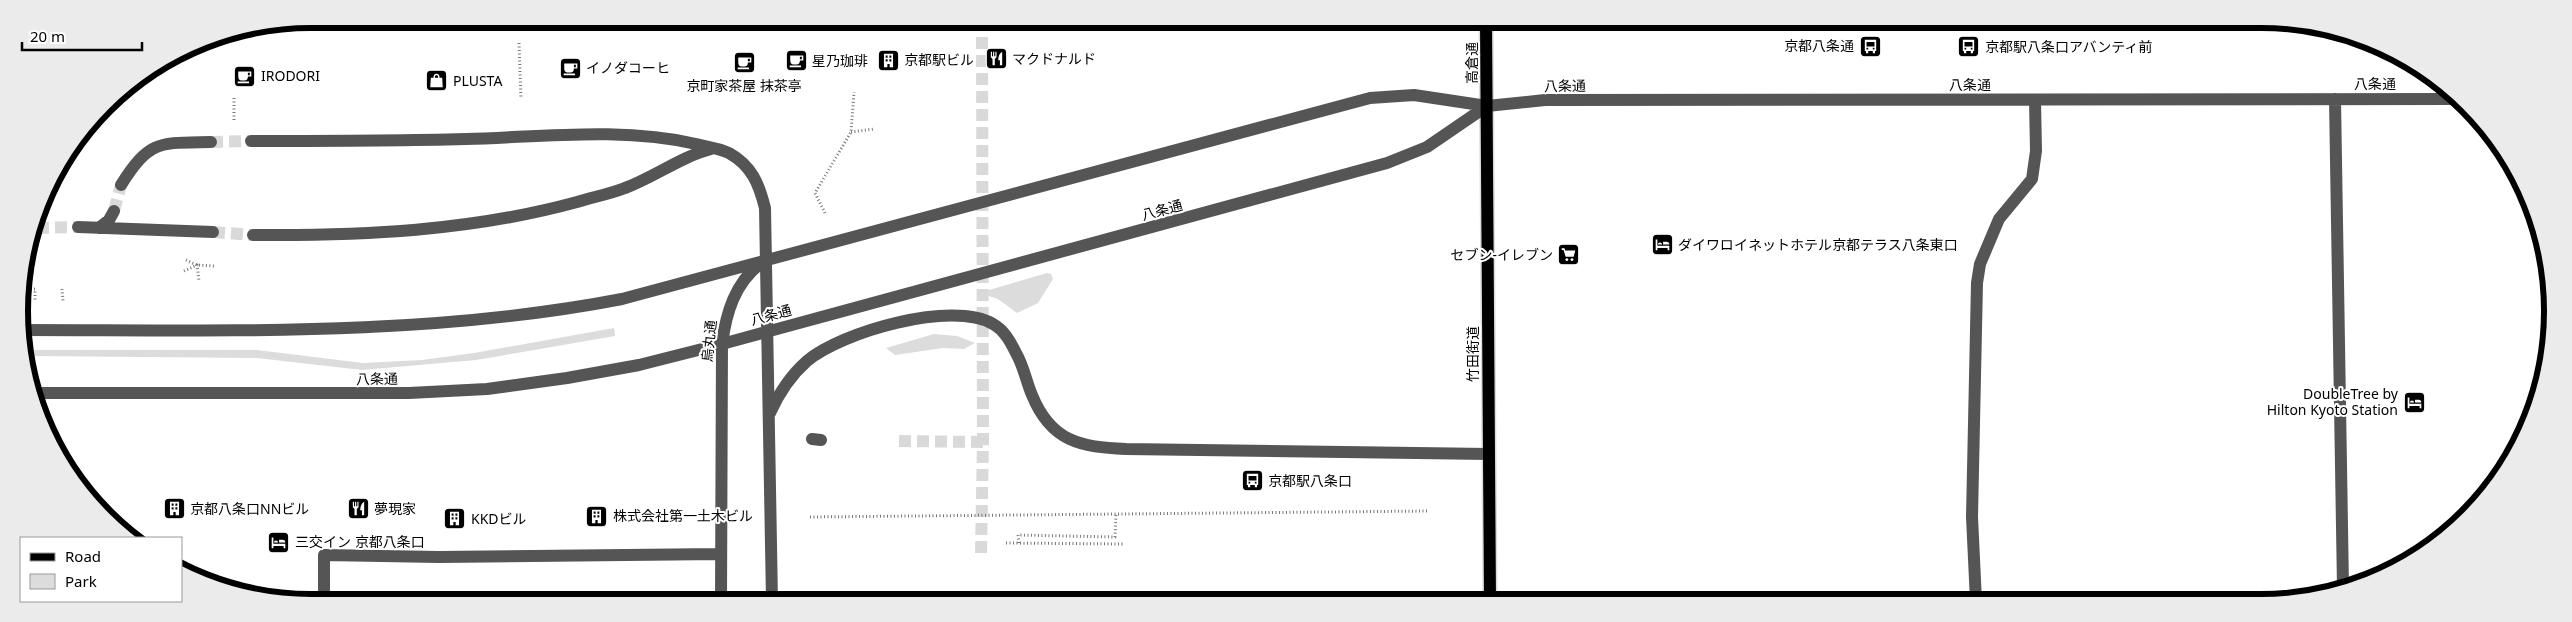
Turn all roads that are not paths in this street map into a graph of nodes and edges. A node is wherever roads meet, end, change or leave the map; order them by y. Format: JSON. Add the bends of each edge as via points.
{"nodes":[{"id":1,"x":1486,"y":28,"type":"edge"},
{"id":2,"x":2335,"y":99,"type":"junction"},
{"id":3,"x":2449,"y":99,"type":"edge"},
{"id":4,"x":2035,"y":100,"type":"junction"},
{"id":5,"x":1487,"y":106,"type":"junction"},
{"id":6,"x":251,"y":141,"type":"tunnel mouth"},
{"id":7,"x":211,"y":142,"type":"tunnel mouth"},
{"id":8,"x":713,"y":148,"type":"junction"},
{"id":9,"x":121,"y":184,"type":"tunnel mouth"},
{"id":10,"x":114,"y":211,"type":"tunnel mouth"},
{"id":11,"x":78,"y":227,"type":"tunnel mouth"},
{"id":12,"x":99,"y":228,"type":"junction"},
{"id":13,"x":213,"y":232,"type":"tunnel mouth"},
{"id":14,"x":253,"y":235,"type":"tunnel mouth"},
{"id":15,"x":766,"y":260,"type":"junction"},
{"id":16,"x":28,"y":330,"type":"edge"},
{"id":17,"x":767,"y":332,"type":"junction"},
{"id":18,"x":722,"y":344,"type":"junction"},
{"id":19,"x":40,"y":393,"type":"edge"},
{"id":20,"x":768,"y":418,"type":"junction"},
{"id":21,"x":1490,"y":454,"type":"junction"},
{"id":22,"x":720,"y":554,"type":"junction"},
{"id":23,"x":2343,"y":582,"type":"edge"},
{"id":24,"x":324,"y":594,"type":"edge"},
{"id":25,"x":721,"y":594,"type":"edge"},
{"id":26,"x":772,"y":594,"type":"edge"},
{"id":27,"x":1490,"y":594,"type":"edge"},
{"id":28,"x":1976,"y":594,"type":"edge"}],
"edges":[{"from":1,"to":5,"type":"main road","name":"高倉通"},
{"from":2,"to":3,"type":"street","name":"八条通"},
{"from":2,"to":4,"type":"street","name":"八条通"},
{"from":2,"to":23,"type":"street"},
{"from":4,"to":5,"type":"street","name":"八条通","via":[[1545,100]]},
{"from":4,"to":28,"type":"street","via":[[2036,151],[2032,179],[1999,219],[1980,264],[1977,283],[1972,517]]},
{"from":5,"to":15,"type":"street","name":"八条通","via":[[1414,95],[1370,98]]},
{"from":5,"to":17,"type":"street","name":"八条通","via":[[1427,147],[1387,163]]},
{"from":5,"to":21,"type":"main road","name":"竹田街道"},
{"from":6,"to":8,"type":"street","via":[[616,135],[659,137]]},
{"from":7,"to":9,"type":"street","via":[[169,143],[153,147],[141,155]]},
{"from":8,"to":14,"type":"street","via":[[689,155],[625,188],[548,210],[477,224],[330,236]]},
{"from":8,"to":15,"type":"street","via":[[728,153],[753,173],[765,208]]},
{"from":10,"to":12,"type":"street"},
{"from":11,"to":12,"type":"street"},
{"from":12,"to":13,"type":"street"},
{"from":15,"to":16,"type":"street","name":"八条通","via":[[622,299],[478,321],[308,330]]},
{"from":15,"to":17,"type":"street"},
{"from":15,"to":18,"type":"street","name":"烏丸通","via":[[748,273],[738,289],[730,305]]},
{"from":17,"to":18,"type":"street","name":"八条通"},
{"from":17,"to":20,"type":"street"},
{"from":18,"to":19,"type":"street","name":"八条通","via":[[639,365],[487,389],[335,394]]},
{"from":18,"to":22,"type":"street","name":"烏丸通"},
{"from":20,"to":21,"type":"street","via":[[790,378],[825,348],[858,334],[928,316],[953,314],[982,318],[1008,337],[1045,419],[1058,432],[1081,445],[1126,449]]},
{"from":20,"to":26,"type":"street"},
{"from":21,"to":27,"type":"main road","name":"竹田街道"},
{"from":22,"to":24,"type":"street","via":[[324,555]]},
{"from":22,"to":25,"type":"street","name":"烏丸通"}]}
